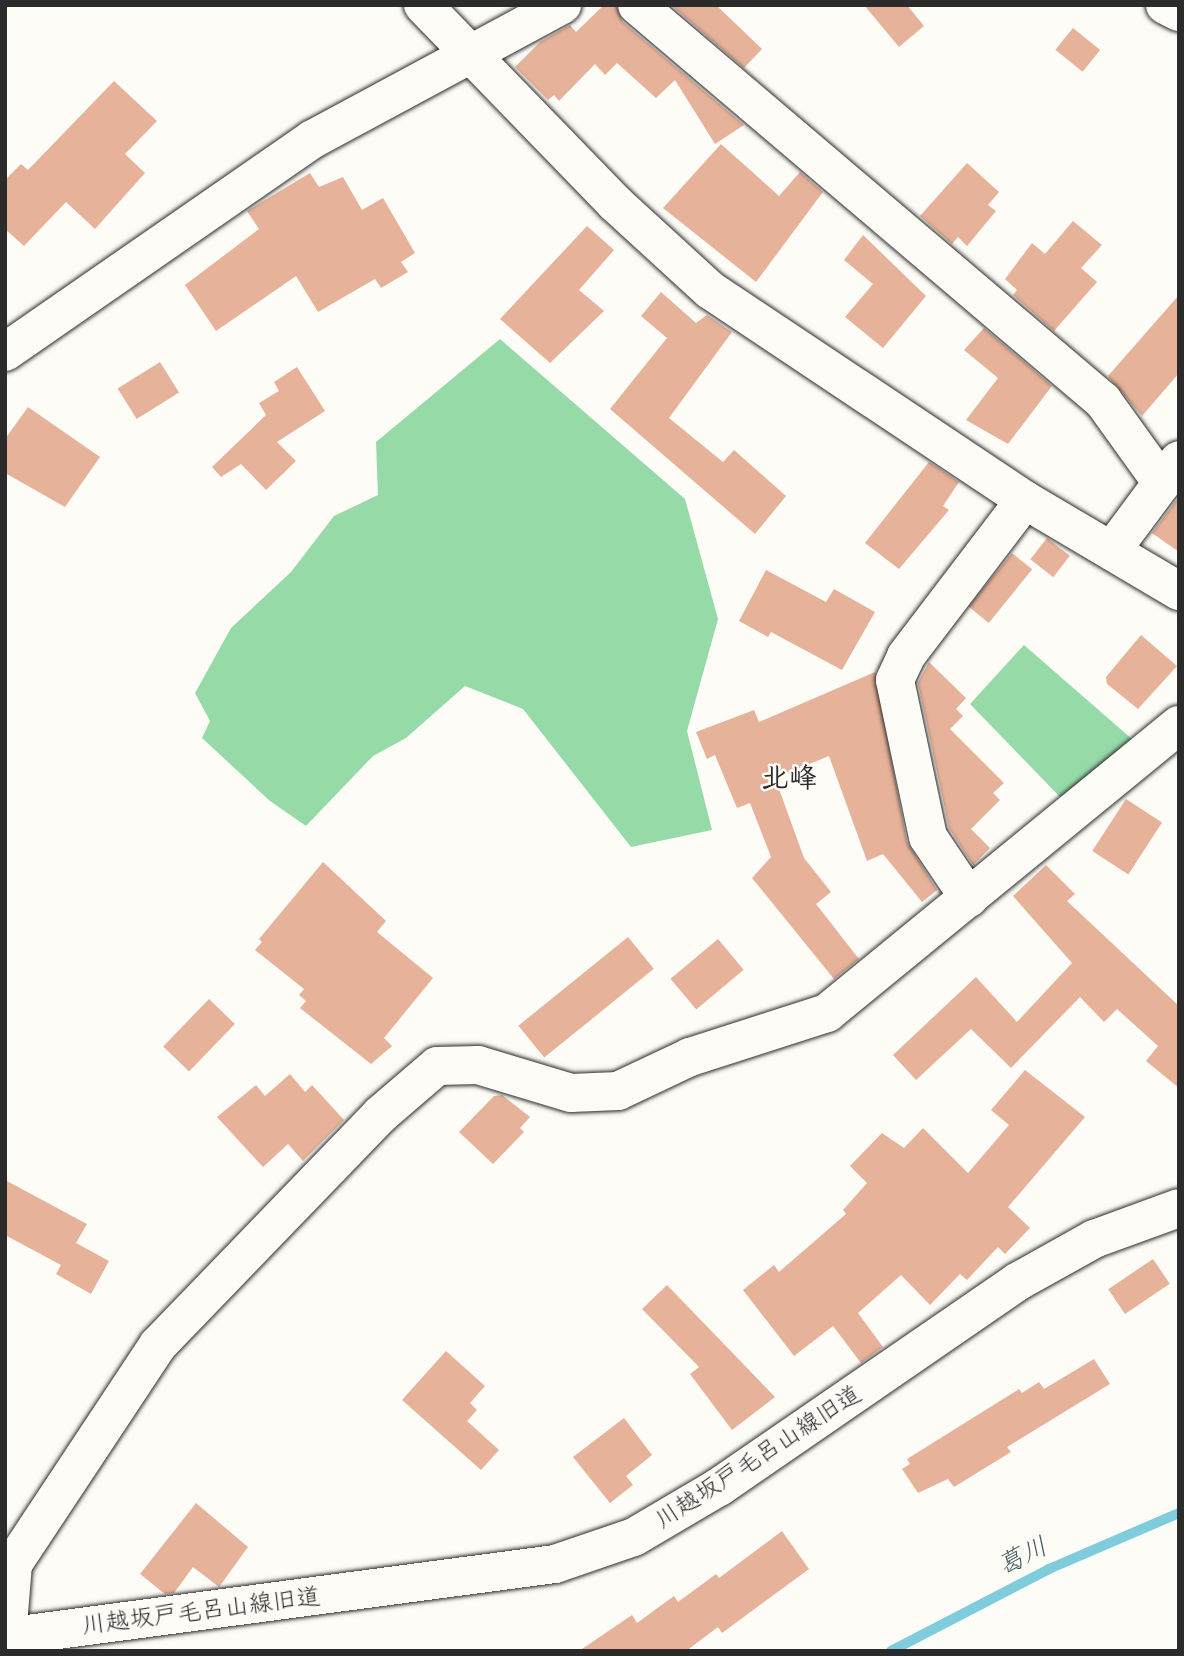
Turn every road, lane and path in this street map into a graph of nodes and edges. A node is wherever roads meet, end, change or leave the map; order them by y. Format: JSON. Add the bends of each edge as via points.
{"nodes":[{"id":1,"x":423,"y":5,"type":"edge"},
{"id":2,"x":562,"y":5,"type":"edge"},
{"id":3,"x":637,"y":5,"type":"edge"},
{"id":4,"x":1165,"y":5,"type":"edge"},
{"id":5,"x":1179,"y":12,"type":"edge"},
{"id":6,"x":470,"y":54,"type":"junction"},
{"id":7,"x":5,"y":352,"type":"edge"},
{"id":8,"x":1170,"y":471,"type":"edge"},
{"id":9,"x":1025,"y":500,"type":"junction"},
{"id":10,"x":1112,"y":550,"type":"junction"},
{"id":11,"x":1179,"y":591,"type":"edge"},
{"id":12,"x":1179,"y":725,"type":"edge"},
{"id":13,"x":969,"y":898,"type":"junction"},
{"id":14,"x":1179,"y":1208,"type":"edge"},
{"id":15,"x":6,"y":1637,"type":"edge"}],
"edges":[{"from":1,"to":6,"type":"street"},
{"from":2,"to":6,"type":"street"},
{"from":3,"to":8,"type":"street","via":[[1103,401]]},
{"from":4,"to":5,"type":"street"},
{"from":6,"to":7,"type":"street","via":[[313,139]]},
{"from":6,"to":9,"type":"street","via":[[615,203],[710,290]]},
{"from":8,"to":10,"type":"street"},
{"from":9,"to":10,"type":"street"},
{"from":9,"to":13,"type":"street","via":[[906,656],[895,680],[928,837]]},
{"from":10,"to":11,"type":"street"},
{"from":12,"to":13,"type":"street"},
{"from":13,"to":15,"type":"street","via":[[827,1013],[690,1057],[618,1091],[571,1093],[478,1065],[437,1066],[380,1115],[158,1345],[13,1564]]},
{"from":14,"to":15,"type":"street","name":"川越坂戸毛呂山線旧道","via":[[1094,1239],[1017,1282],[719,1488],[634,1537],[555,1564]]}]}
